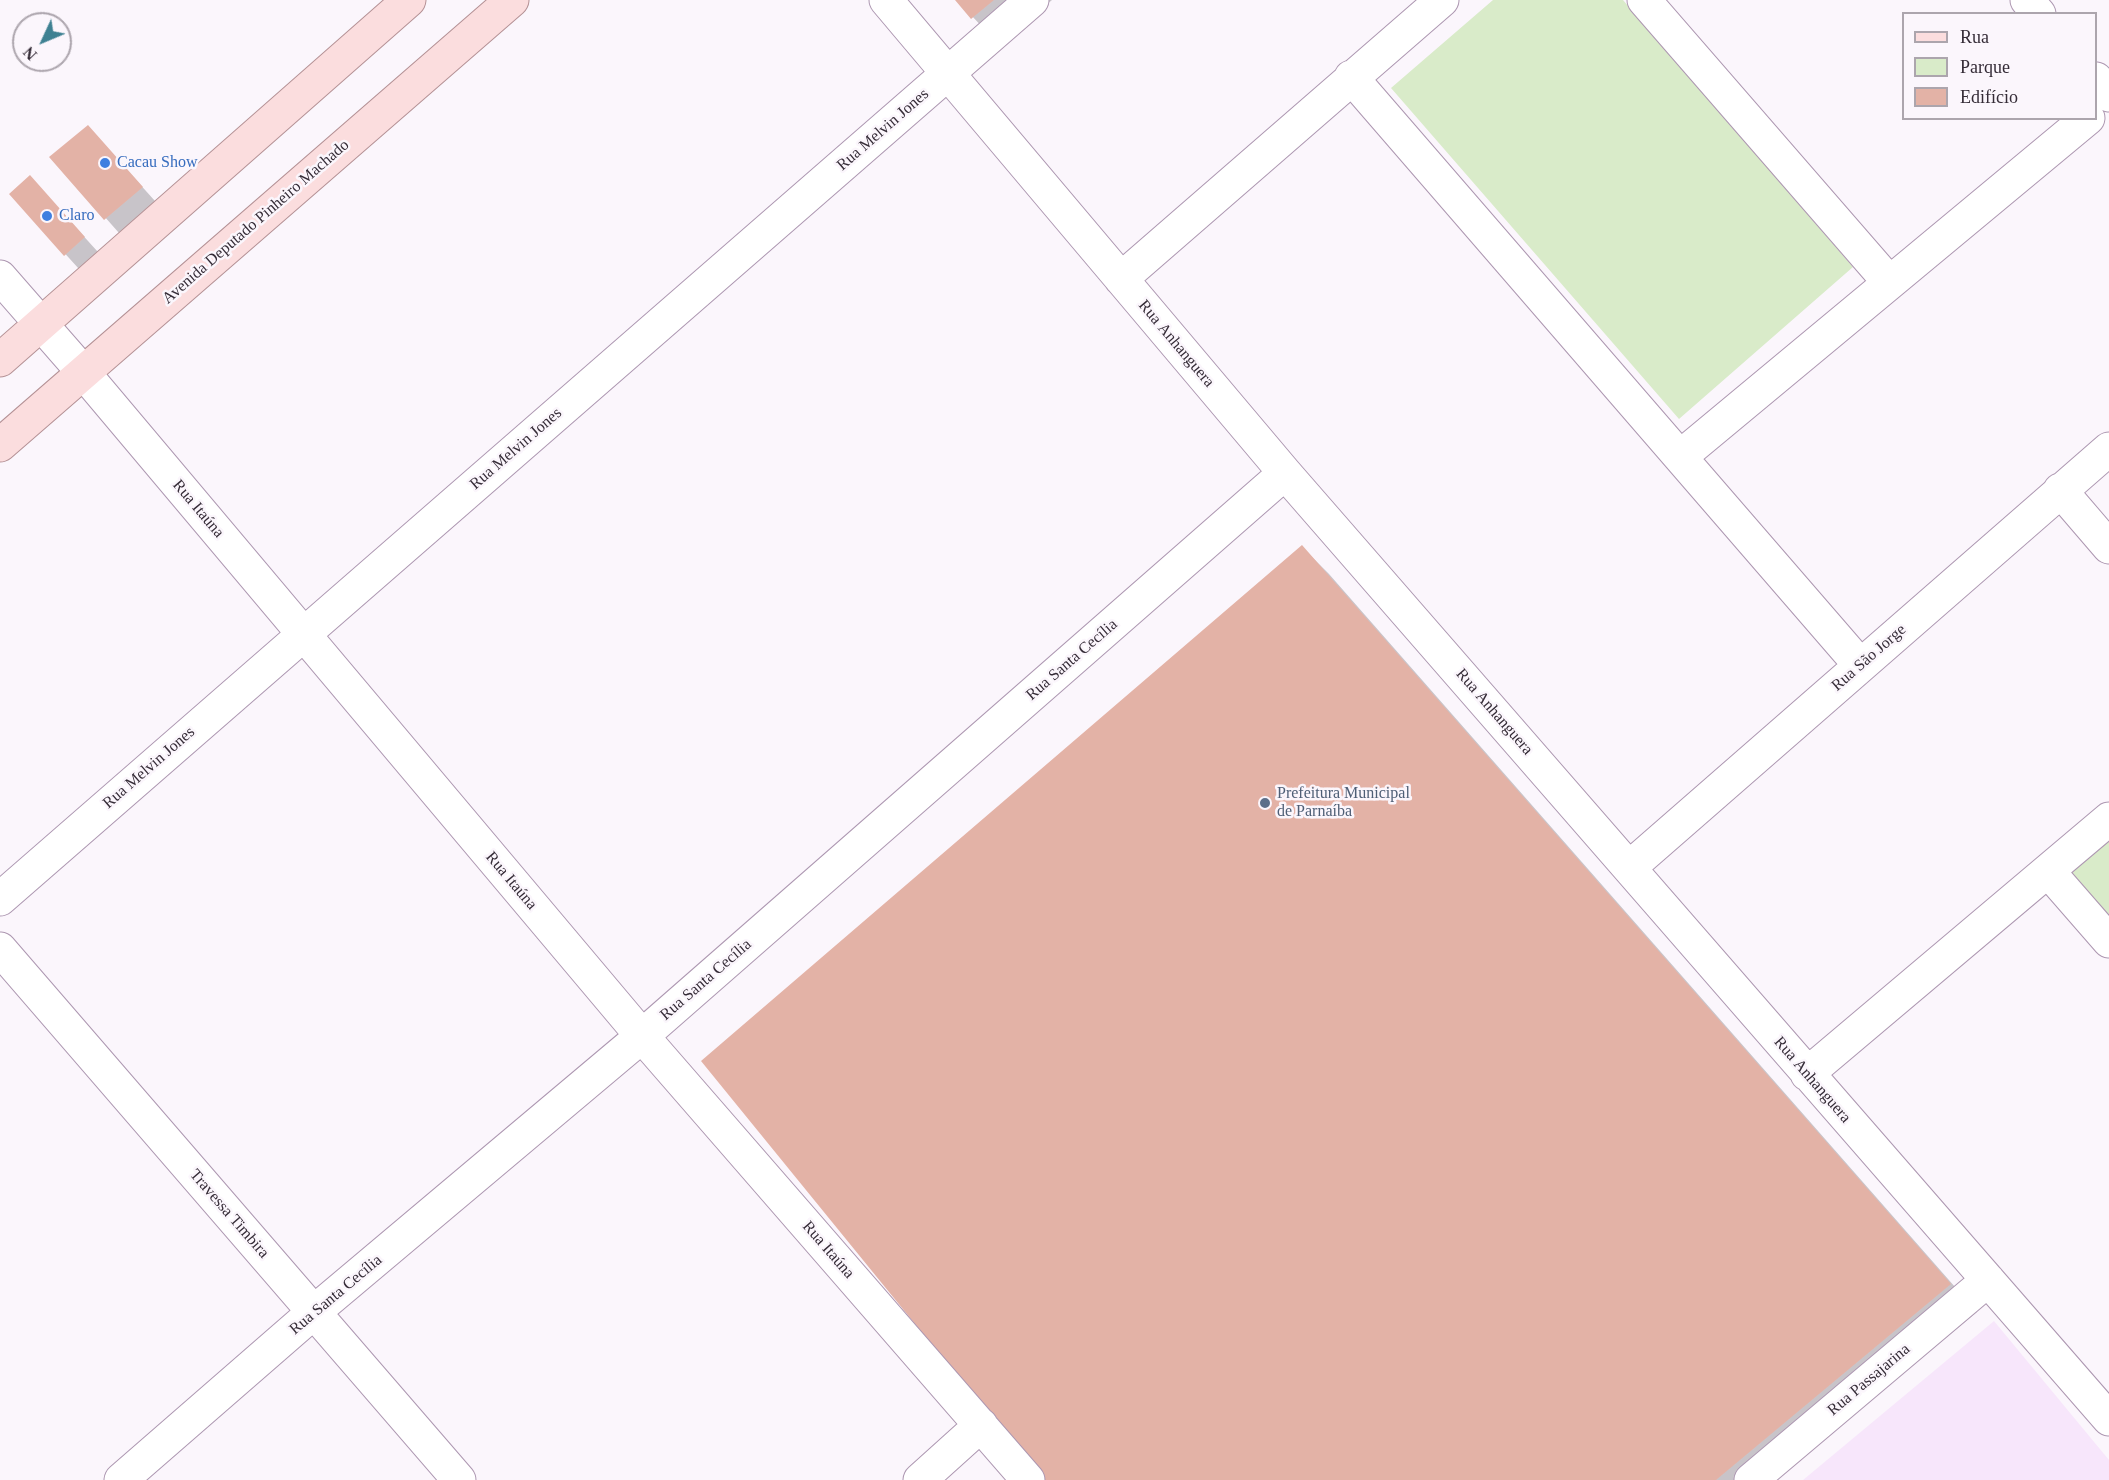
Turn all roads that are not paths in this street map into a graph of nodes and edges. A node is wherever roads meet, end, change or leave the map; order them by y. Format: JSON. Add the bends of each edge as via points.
{"nodes":[{"id":1,"x":409,"y":0,"type":"edge"},
{"id":2,"x":512,"y":0,"type":"edge"},
{"id":3,"x":886,"y":0,"type":"edge"},
{"id":4,"x":1032,"y":0,"type":"edge"},
{"id":5,"x":1442,"y":0,"type":"edge"},
{"id":6,"x":1644,"y":0,"type":"edge"},
{"id":7,"x":2027,"y":0,"type":"edge"},
{"id":8,"x":2037,"y":12,"type":"edge"},
{"id":9,"x":948,"y":74,"type":"junction"},
{"id":10,"x":1351,"y":76,"type":"junction"},
{"id":11,"x":2097,"y":80,"type":"edge"},
{"id":12,"x":2109,"y":95,"type":"edge"},
{"id":13,"x":2109,"y":101,"type":"edge"},
{"id":14,"x":2097,"y":111,"type":"edge"},
{"id":15,"x":2086,"y":120,"type":"edge"},
{"id":16,"x":0,"y":277,"type":"edge"},
{"id":17,"x":1121,"y":279,"type":"junction"},
{"id":18,"x":1889,"y":282,"type":"junction"},
{"id":19,"x":41,"y":325,"type":"junction"},
{"id":20,"x":0,"y":360,"type":"edge"},
{"id":21,"x":83,"y":372,"type":"junction"},
{"id":22,"x":0,"y":445,"type":"edge"},
{"id":23,"x":2109,"y":449,"type":"edge"},
{"id":24,"x":1680,"y":457,"type":"junction"},
{"id":25,"x":1285,"y":473,"type":"junction"},
{"id":26,"x":2060,"y":490,"type":"junction"},
{"id":27,"x":2109,"y":547,"type":"edge"},
{"id":28,"x":304,"y":634,"type":"junction"},
{"id":29,"x":1860,"y":665,"type":"junction"},
{"id":30,"x":2109,"y":819,"type":"edge"},
{"id":31,"x":1630,"y":867,"type":"junction"},
{"id":32,"x":2048,"y":871,"type":"junction"},
{"id":33,"x":0,"y":899,"type":"edge"},
{"id":34,"x":2109,"y":941,"type":"edge"},
{"id":35,"x":0,"y":949,"type":"edge"},
{"id":36,"x":642,"y":1036,"type":"junction"},
{"id":37,"x":1807,"y":1074,"type":"junction"},
{"id":38,"x":1988,"y":1280,"type":"junction"},
{"id":39,"x":314,"y":1312,"type":"junction"},
{"id":40,"x":2109,"y":1419,"type":"edge"},
{"id":41,"x":981,"y":1425,"type":"junction"},
{"id":42,"x":122,"y":1480,"type":"edge"},
{"id":43,"x":459,"y":1480,"type":"edge"},
{"id":44,"x":920,"y":1480,"type":"edge"},
{"id":45,"x":1028,"y":1480,"type":"edge"},
{"id":46,"x":1750,"y":1480,"type":"edge"}],
"edges":[{"from":1,"to":19,"type":"main road"},
{"from":2,"to":21,"type":"main road","name":"Avenida Deputado Pinheiro Machado"},
{"from":3,"to":9,"type":"street","name":"Rua Anhanguera"},
{"from":4,"to":9,"type":"street","name":"Rua Melvin Jones"},
{"from":5,"to":10,"type":"street"},
{"from":6,"to":18,"type":"street"},
{"from":7,"to":8,"type":"street"},
{"from":9,"to":17,"type":"street","name":"Rua Anhanguera"},
{"from":9,"to":28,"type":"street","name":"Rua Melvin Jones"},
{"from":10,"to":17,"type":"street"},
{"from":10,"to":24,"type":"street"},
{"from":11,"to":12,"type":"street"},
{"from":13,"to":14,"type":"street"},
{"from":15,"to":18,"type":"street"},
{"from":16,"to":19,"type":"street","name":"Rua Itaúna"},
{"from":17,"to":25,"type":"street","name":"Rua Anhanguera"},
{"from":18,"to":24,"type":"street"},
{"from":19,"to":20,"type":"main road"},
{"from":19,"to":21,"type":"street","name":"Rua Itaúna"},
{"from":21,"to":22,"type":"main road","name":"Avenida Deputado Pinheiro Machado"},
{"from":21,"to":28,"type":"street","name":"Rua Itaúna"},
{"from":23,"to":26,"type":"street","name":"Rua São Jorge"},
{"from":24,"to":29,"type":"street"},
{"from":25,"to":31,"type":"street","name":"Rua Anhanguera"},
{"from":25,"to":36,"type":"street","name":"Rua Santa Cecília"},
{"from":26,"to":27,"type":"street"},
{"from":26,"to":29,"type":"street","name":"Rua São Jorge"},
{"from":28,"to":33,"type":"street","name":"Rua Melvin Jones"},
{"from":28,"to":36,"type":"street","name":"Rua Itaúna"},
{"from":29,"to":31,"type":"street","name":"Rua São Jorge"},
{"from":30,"to":32,"type":"street"},
{"from":31,"to":37,"type":"street","name":"Rua Anhanguera"},
{"from":32,"to":34,"type":"street"},
{"from":32,"to":37,"type":"street"},
{"from":35,"to":39,"type":"street","name":"Travessa Timbira"},
{"from":36,"to":39,"type":"street","name":"Rua Santa Cecília"},
{"from":36,"to":41,"type":"street","name":"Rua Itaúna"},
{"from":37,"to":38,"type":"street","name":"Rua Anhanguera"},
{"from":38,"to":40,"type":"street","name":"Rua Anhanguera"},
{"from":38,"to":46,"type":"street","name":"Rua Passajarina"},
{"from":39,"to":42,"type":"street","name":"Rua Santa Cecília"},
{"from":39,"to":43,"type":"street","name":"Travessa Timbira"},
{"from":41,"to":44,"type":"street"},
{"from":41,"to":45,"type":"street","name":"Rua Itaúna"}]}
